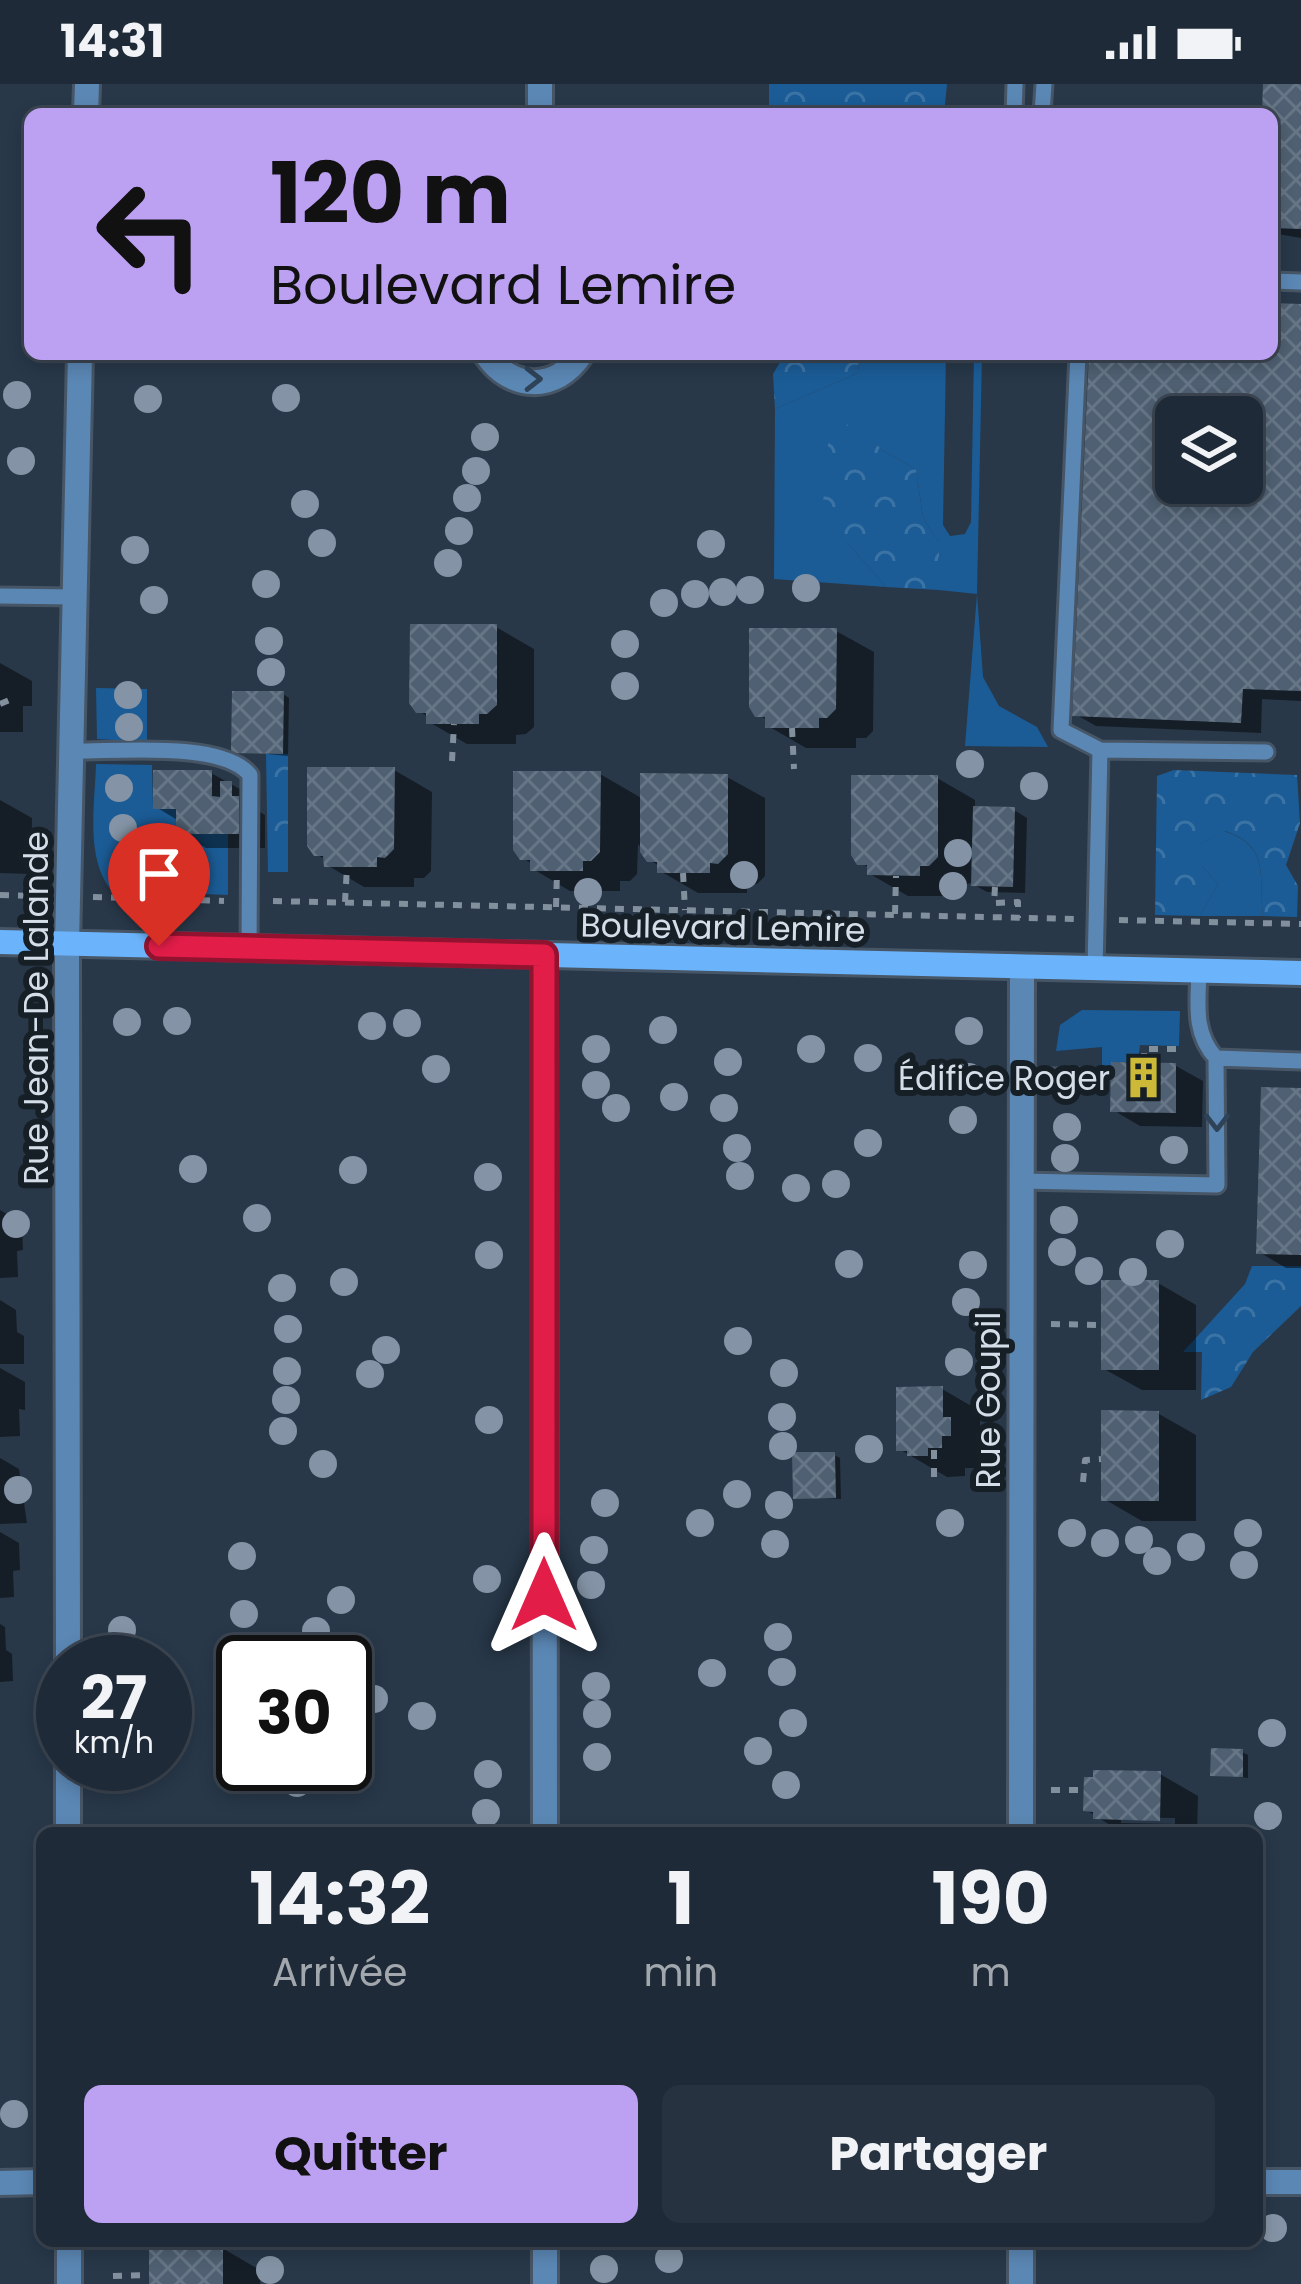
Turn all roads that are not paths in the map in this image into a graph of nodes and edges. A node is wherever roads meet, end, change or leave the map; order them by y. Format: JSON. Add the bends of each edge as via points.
{"nodes":[{"id":1,"x":80,"y":360,"type":"edge"},
{"id":2,"x":492,"y":360,"type":"edge"},
{"id":3,"x":576,"y":360,"type":"edge"},
{"id":4,"x":1078,"y":360,"type":"edge"},
{"id":5,"x":0,"y":596,"type":"edge"},
{"id":6,"x":75,"y":597,"type":"junction"},
{"id":7,"x":1100,"y":750,"type":"junction"},
{"id":8,"x":71,"y":751,"type":"junction"},
{"id":9,"x":1267,"y":752,"type":"dead end"},
{"id":10,"x":249,"y":754,"type":"dead end"},
{"id":11,"x":250,"y":775,"type":"junction"},
{"id":12,"x":0,"y":942,"type":"edge"},
{"id":13,"x":67,"y":944,"type":"junction"},
{"id":14,"x":249,"y":948,"type":"junction"},
{"id":15,"x":544,"y":955,"type":"junction"},
{"id":16,"x":1022,"y":967,"type":"junction"},
{"id":17,"x":1095,"y":969,"type":"junction"},
{"id":18,"x":1199,"y":971,"type":"junction"},
{"id":19,"x":1301,"y":973,"type":"edge"},
{"id":20,"x":1216,"y":1058,"type":"junction"},
{"id":21,"x":1301,"y":1061,"type":"edge"},
{"id":22,"x":1022,"y":1077,"type":"junction"},
{"id":23,"x":1090,"y":1077,"type":"dead end"},
{"id":24,"x":1022,"y":1181,"type":"junction"},
{"id":25,"x":68,"y":1635,"type":"edge"},
{"id":26,"x":68,"y":1791,"type":"edge"},
{"id":27,"x":68,"y":1827,"type":"edge"},
{"id":28,"x":545,"y":1827,"type":"edge"},
{"id":29,"x":1021,"y":1827,"type":"edge"},
{"id":30,"x":0,"y":2182,"type":"edge"},
{"id":31,"x":36,"y":2182,"type":"edge"},
{"id":32,"x":1263,"y":2182,"type":"edge"},
{"id":33,"x":1301,"y":2182,"type":"edge"},
{"id":34,"x":69,"y":2247,"type":"edge"},
{"id":35,"x":545,"y":2247,"type":"edge"},
{"id":36,"x":1021,"y":2247,"type":"edge"},
{"id":37,"x":69,"y":2284,"type":"edge"},
{"id":38,"x":545,"y":2284,"type":"edge"},
{"id":39,"x":1021,"y":2284,"type":"edge"}],
"edges":[{"from":1,"to":6,"type":"street","name":"Rue Jean-De Lalande"},
{"from":2,"to":3,"type":"street","one_way":true,"via":[[524,383],[560,377]]},
{"from":4,"to":7,"type":"lane","via":[[1061,730]]},
{"from":5,"to":6,"type":"lane"},
{"from":6,"to":8,"type":"street","name":"Rue Jean-De Lalande"},
{"from":7,"to":9,"type":"lane"},
{"from":7,"to":17,"type":"lane"},
{"from":8,"to":11,"type":"lane","via":[[215,755]]},
{"from":8,"to":13,"type":"street","name":"Rue Jean-De Lalande"},
{"from":10,"to":11,"type":"lane"},
{"from":11,"to":14,"type":"lane"},
{"from":12,"to":13,"type":"main road","name":"Boulevard Lemire"},
{"from":13,"to":14,"type":"main road","name":"Boulevard Lemire"},
{"from":13,"to":25,"type":"street","name":"Rue Jean-De Lalande"},
{"from":14,"to":15,"type":"main road","name":"Boulevard Lemire"},
{"from":15,"to":16,"type":"main road","name":"Boulevard Lemire"},
{"from":15,"to":28,"type":"street"},
{"from":16,"to":17,"type":"main road","name":"Boulevard Lemire"},
{"from":16,"to":22,"type":"street","name":"Rue Goupil"},
{"from":17,"to":18,"type":"main road","name":"Boulevard Lemire"},
{"from":18,"to":19,"type":"main road","name":"Boulevard Lemire"},
{"from":18,"to":20,"type":"lane","via":[[1199,1027]]},
{"from":20,"to":21,"type":"lane"},
{"from":20,"to":24,"type":"lane","one_way":true,"via":[[1217,1185]]},
{"from":22,"to":23,"type":"lane"},
{"from":22,"to":24,"type":"street","name":"Rue Goupil"},
{"from":24,"to":29,"type":"street","name":"Rue Goupil"},
{"from":26,"to":27,"type":"street"},
{"from":30,"to":31,"type":"street"},
{"from":32,"to":33,"type":"street"},
{"from":34,"to":37,"type":"street"},
{"from":35,"to":38,"type":"street"},
{"from":36,"to":39,"type":"street"}]}
